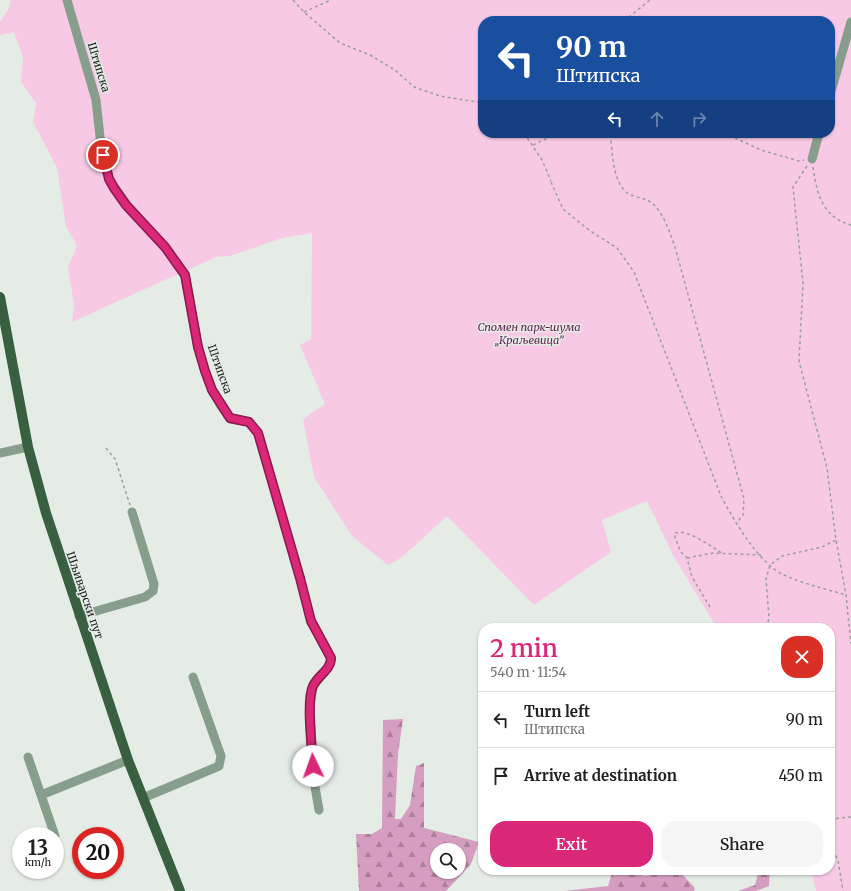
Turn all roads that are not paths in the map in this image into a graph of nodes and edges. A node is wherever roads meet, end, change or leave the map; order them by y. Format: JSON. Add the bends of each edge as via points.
{"nodes":[{"id":1,"x":67,"y":0,"type":"edge"},
{"id":2,"x":851,"y":22,"type":"edge"},
{"id":3,"x":835,"y":78,"type":"edge"},
{"id":4,"x":818,"y":138,"type":"edge"},
{"id":5,"x":812,"y":159,"type":"road end"},
{"id":6,"x":0,"y":297,"type":"edge"},
{"id":7,"x":28,"y":447,"type":"junction"},
{"id":8,"x":0,"y":454,"type":"edge"},
{"id":9,"x":132,"y":512,"type":"road end"},
{"id":10,"x":80,"y":616,"type":"junction"},
{"id":11,"x":193,"y":676,"type":"dead end"},
{"id":12,"x":28,"y":757,"type":"dead end"},
{"id":13,"x":128,"y":760,"type":"junction"},
{"id":14,"x":41,"y":796,"type":"junction"},
{"id":15,"x":143,"y":798,"type":"junction"},
{"id":16,"x":319,"y":810,"type":"dead end"},
{"id":17,"x":51,"y":827,"type":"edge"},
{"id":18,"x":180,"y":891,"type":"edge"}],
"edges":[{"from":1,"to":16,"type":"street","name":"Штипска","via":[[96,100],[101,146],[109,179],[126,205],[165,247],[185,275],[198,347],[212,390],[230,418],[249,422],[258,433],[311,621],[331,658],[328,668],[313,686],[310,707],[314,781]]},
{"from":2,"to":3,"type":"street"},
{"from":4,"to":5,"type":"street"},
{"from":6,"to":7,"type":"main road","name":"Шљиварски пут"},
{"from":7,"to":8,"type":"street"},
{"from":7,"to":10,"type":"main road","name":"Шљиварски пут","via":[[46,513]]},
{"from":9,"to":10,"type":"street","via":[[154,584],[153,591],[145,597]]},
{"from":10,"to":13,"type":"main road","name":"Шљиварски пут"},
{"from":11,"to":15,"type":"street","via":[[221,756],[219,766]]},
{"from":12,"to":14,"type":"street"},
{"from":13,"to":14,"type":"street"},
{"from":13,"to":15,"type":"main road","name":"Шљиварски пут"},
{"from":14,"to":17,"type":"street"},
{"from":15,"to":18,"type":"main road","name":"Шљиварски пут"}]}
